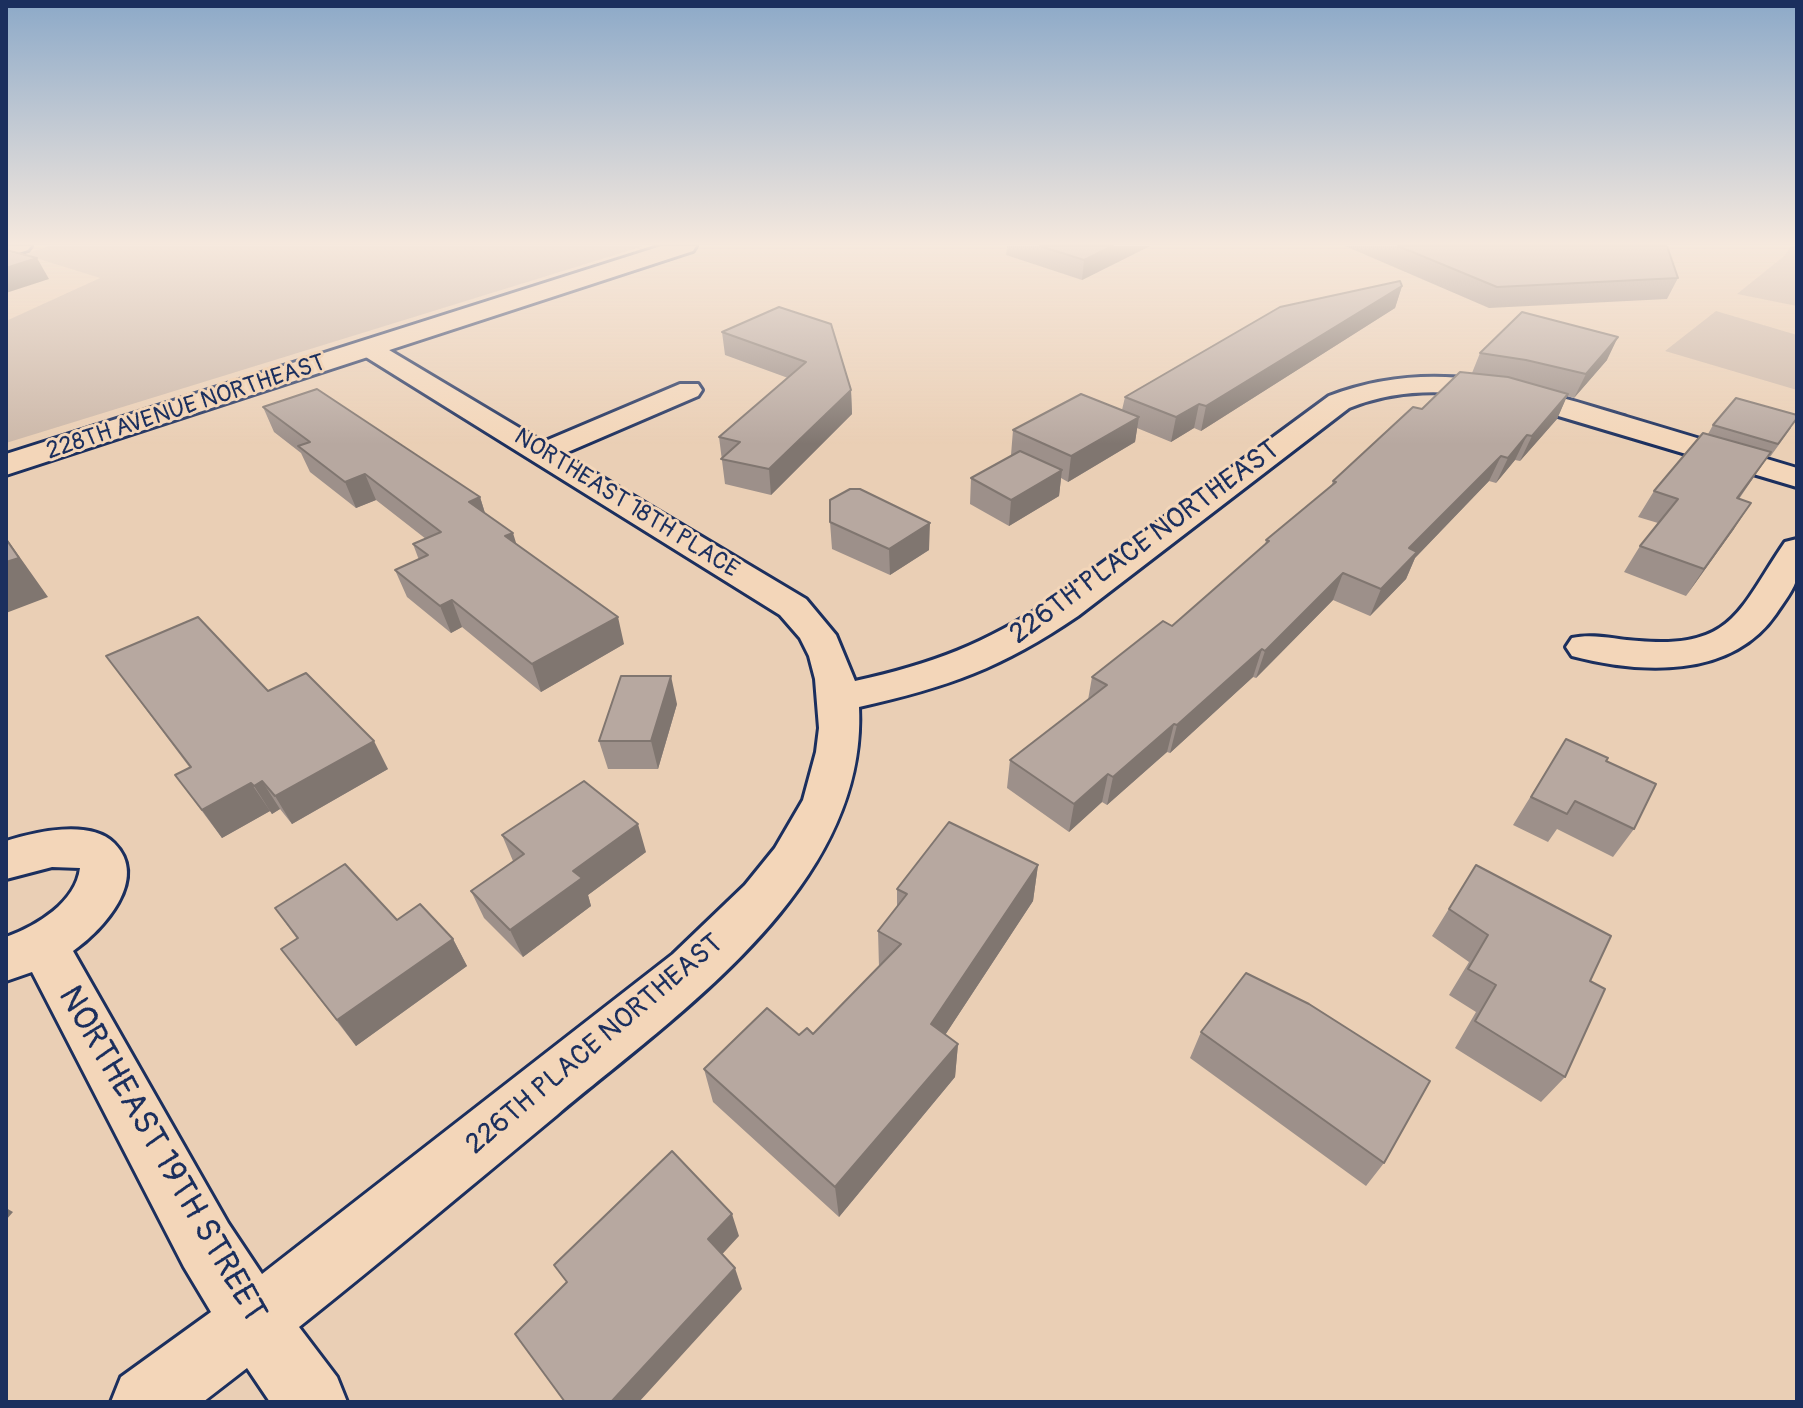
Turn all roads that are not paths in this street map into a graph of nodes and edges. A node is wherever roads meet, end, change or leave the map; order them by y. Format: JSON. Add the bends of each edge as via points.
{"nodes":[{"id":1,"x":484,"y":312,"type":"edge"},
{"id":2,"x":370,"y":349,"type":"junction"},
{"id":3,"x":689,"y":390,"type":"dead end"},
{"id":4,"x":544,"y":452,"type":"junction"},
{"id":5,"x":6,"y":465,"type":"edge"},
{"id":6,"x":1797,"y":478,"type":"edge"},
{"id":7,"x":1797,"y":549,"type":"edge"},
{"id":8,"x":1585,"y":647,"type":"dead end"},
{"id":9,"x":839,"y":698,"type":"junction"},
{"id":10,"x":6,"y":860,"type":"edge"},
{"id":11,"x":24,"y":952,"type":"edge"},
{"id":12,"x":255,"y":1323,"type":"junction"},
{"id":13,"x":146,"y":1402,"type":"edge"},
{"id":14,"x":312,"y":1402,"type":"edge"}],
"edges":[{"from":1,"to":2,"type":"main road","name":"228TH AVENUE NORTHEAST"},
{"from":2,"to":4,"type":"street","name":"NORTHEAST 18TH PLACE"},
{"from":2,"to":5,"type":"main road","name":"228TH AVENUE NORTHEAST"},
{"from":3,"to":4,"type":"street"},
{"from":4,"to":9,"type":"street","name":"NORTHEAST 18TH PLACE","via":[[793,607],[817,635]]},
{"from":6,"to":9,"type":"street","name":"226TH PLACE NORTHEAST","via":[[1521,394],[1480,386],[1405,384],[1366,390],[1339,402],[1027,633],[975,660]]},
{"from":7,"to":8,"type":"street","via":[[1750,624],[1729,640],[1693,654],[1651,656]]},
{"from":9,"to":12,"type":"street","name":"226TH PLACE NORTHEAST","via":[[837,757],[817,820],[780,877],[703,961]]},
{"from":10,"to":11,"type":"street","name":"NORTHEAST 19TH STREET","via":[[54,846],[77,847],[94,854],[102,867],[102,884],[90,905],[70,925]]},
{"from":11,"to":12,"type":"street","name":"NORTHEAST 19TH STREET"},
{"from":12,"to":13,"type":"street","name":"226TH PLACE NORTHEAST"},
{"from":12,"to":14,"type":"street","name":"NORTHEAST 19TH STREET"}]}
